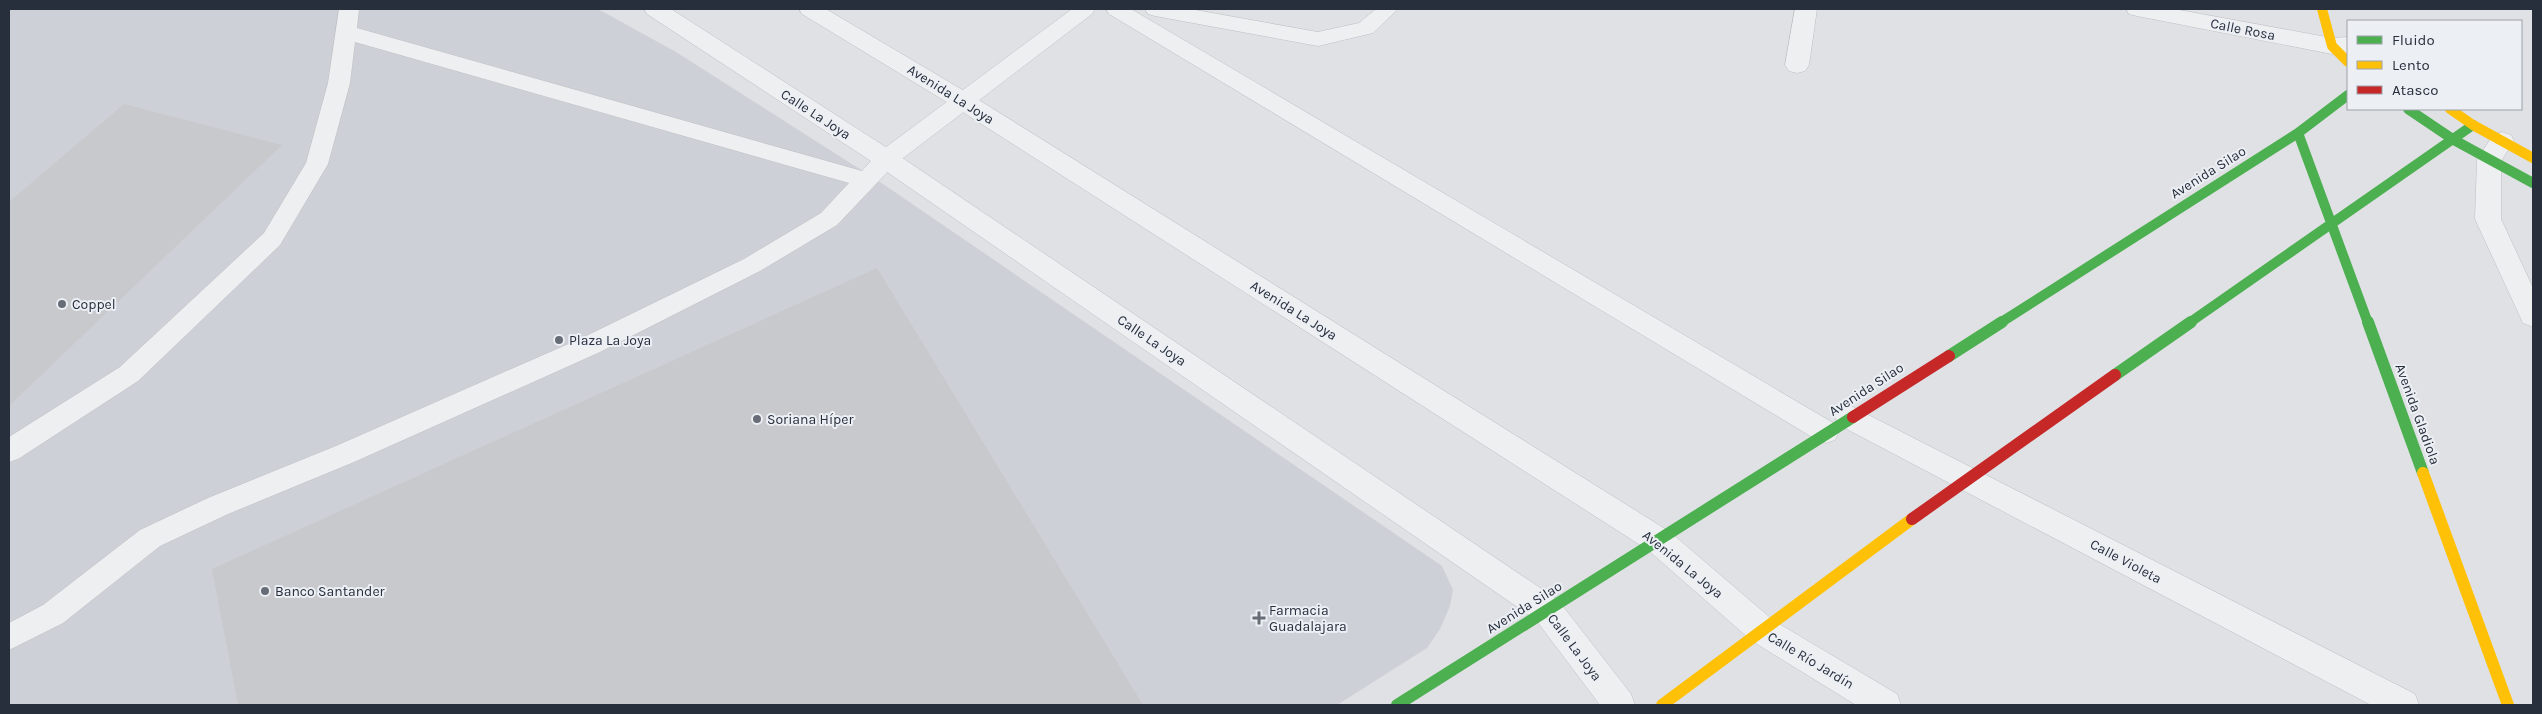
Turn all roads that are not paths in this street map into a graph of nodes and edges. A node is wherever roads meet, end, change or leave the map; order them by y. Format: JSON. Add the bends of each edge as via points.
{"nodes":[{"id":1,"x":655,"y":9,"type":"edge"},
{"id":2,"x":810,"y":9,"type":"edge"},
{"id":3,"x":1085,"y":9,"type":"edge"},
{"id":4,"x":1116,"y":9,"type":"edge"},
{"id":5,"x":1155,"y":9,"type":"edge"},
{"id":6,"x":1388,"y":9,"type":"edge"},
{"id":7,"x":1806,"y":9,"type":"edge"},
{"id":8,"x":2137,"y":9,"type":"edge"},
{"id":9,"x":2322,"y":9,"type":"edge"},
{"id":10,"x":348,"y":20,"type":"edge"},
{"id":11,"x":2326,"y":21,"type":"junction"},
{"id":12,"x":2340,"y":40,"type":"edge"},
{"id":13,"x":2347,"y":59,"type":"edge"},
{"id":14,"x":1797,"y":65,"type":"dead end"},
{"id":15,"x":2347,"y":96,"type":"edge"},
{"id":16,"x":963,"y":101,"type":"junction"},
{"id":17,"x":2409,"y":110,"type":"edge"},
{"id":18,"x":2451,"y":110,"type":"edge"},
{"id":19,"x":2473,"y":125,"type":"junction"},
{"id":20,"x":2298,"y":133,"type":"junction"},
{"id":21,"x":2454,"y":140,"type":"junction"},
{"id":22,"x":2496,"y":150,"type":"junction"},
{"id":23,"x":2533,"y":158,"type":"edge"},
{"id":24,"x":886,"y":159,"type":"junction"},
{"id":25,"x":866,"y":180,"type":"junction"},
{"id":26,"x":2533,"y":183,"type":"edge"},
{"id":27,"x":2332,"y":222,"type":"junction"},
{"id":28,"x":2533,"y":316,"type":"edge"},
{"id":29,"x":1838,"y":425,"type":"junction"},
{"id":30,"x":9,"y":451,"type":"edge"},
{"id":31,"x":1967,"y":478,"type":"junction"},
{"id":32,"x":1659,"y":541,"type":"junction"},
{"id":33,"x":1547,"y":610,"type":"junction"},
{"id":34,"x":1763,"y":630,"type":"junction"},
{"id":35,"x":9,"y":637,"type":"edge"},
{"id":36,"x":1397,"y":705,"type":"edge"},
{"id":37,"x":1619,"y":705,"type":"edge"},
{"id":38,"x":1662,"y":705,"type":"edge"},
{"id":39,"x":1885,"y":705,"type":"edge"},
{"id":40,"x":2403,"y":705,"type":"edge"},
{"id":41,"x":2508,"y":705,"type":"edge"}],
"edges":[{"from":1,"to":24,"type":"street","name":"Calle La Joya"},
{"from":2,"to":16,"type":"street","name":"Avenida La Joya"},
{"from":3,"to":16,"type":"lane"},
{"from":4,"to":29,"type":"lane"},
{"from":5,"to":6,"type":"lane","via":[[1318,39],[1366,28]]},
{"from":7,"to":14,"type":"street"},
{"from":8,"to":12,"type":"street","name":"Calle Rosa"},
{"from":9,"to":11,"type":"street"},
{"from":10,"to":25,"type":"lane"},
{"from":10,"to":30,"type":"lane","via":[[339,83],[317,164],[272,239],[130,374]]},
{"from":11,"to":12,"type":"street"},
{"from":11,"to":12,"type":"street"},
{"from":12,"to":13,"type":"street"},
{"from":15,"to":20,"type":"street","name":"Avenida Silao"},
{"from":16,"to":24,"type":"lane"},
{"from":16,"to":32,"type":"street","name":"Avenida La Joya"},
{"from":17,"to":21,"type":"street"},
{"from":18,"to":19,"type":"street"},
{"from":19,"to":21,"type":"street"},
{"from":19,"to":22,"type":"street"},
{"from":20,"to":27,"type":"street","name":"Avenida Gladiola"},
{"from":20,"to":29,"type":"street","name":"Avenida Silao"},
{"from":21,"to":22,"type":"street"},
{"from":21,"to":27,"type":"street"},
{"from":22,"to":23,"type":"street"},
{"from":22,"to":26,"type":"street"},
{"from":22,"to":28,"type":"street","via":[[2488,219]]},
{"from":24,"to":25,"type":"lane"},
{"from":24,"to":33,"type":"street","name":"Calle La Joya"},
{"from":25,"to":35,"type":"lane","via":[[829,219],[752,265],[592,345],[150,538],[53,614]]},
{"from":27,"to":31,"type":"street"},
{"from":27,"to":41,"type":"street","name":"Avenida Gladiola"},
{"from":29,"to":31,"type":"street","name":"Calle Violeta"},
{"from":29,"to":32,"type":"street","name":"Avenida Silao"},
{"from":31,"to":34,"type":"street"},
{"from":31,"to":40,"type":"street","name":"Calle Violeta"},
{"from":32,"to":33,"type":"street","name":"Avenida Silao"},
{"from":32,"to":34,"type":"street","name":"Avenida La Joya"},
{"from":33,"to":36,"type":"street","name":"Avenida Silao"},
{"from":33,"to":37,"type":"street","name":"Calle La Joya"},
{"from":34,"to":38,"type":"street"},
{"from":34,"to":39,"type":"street","name":"Calle Río Jardín"}]}
